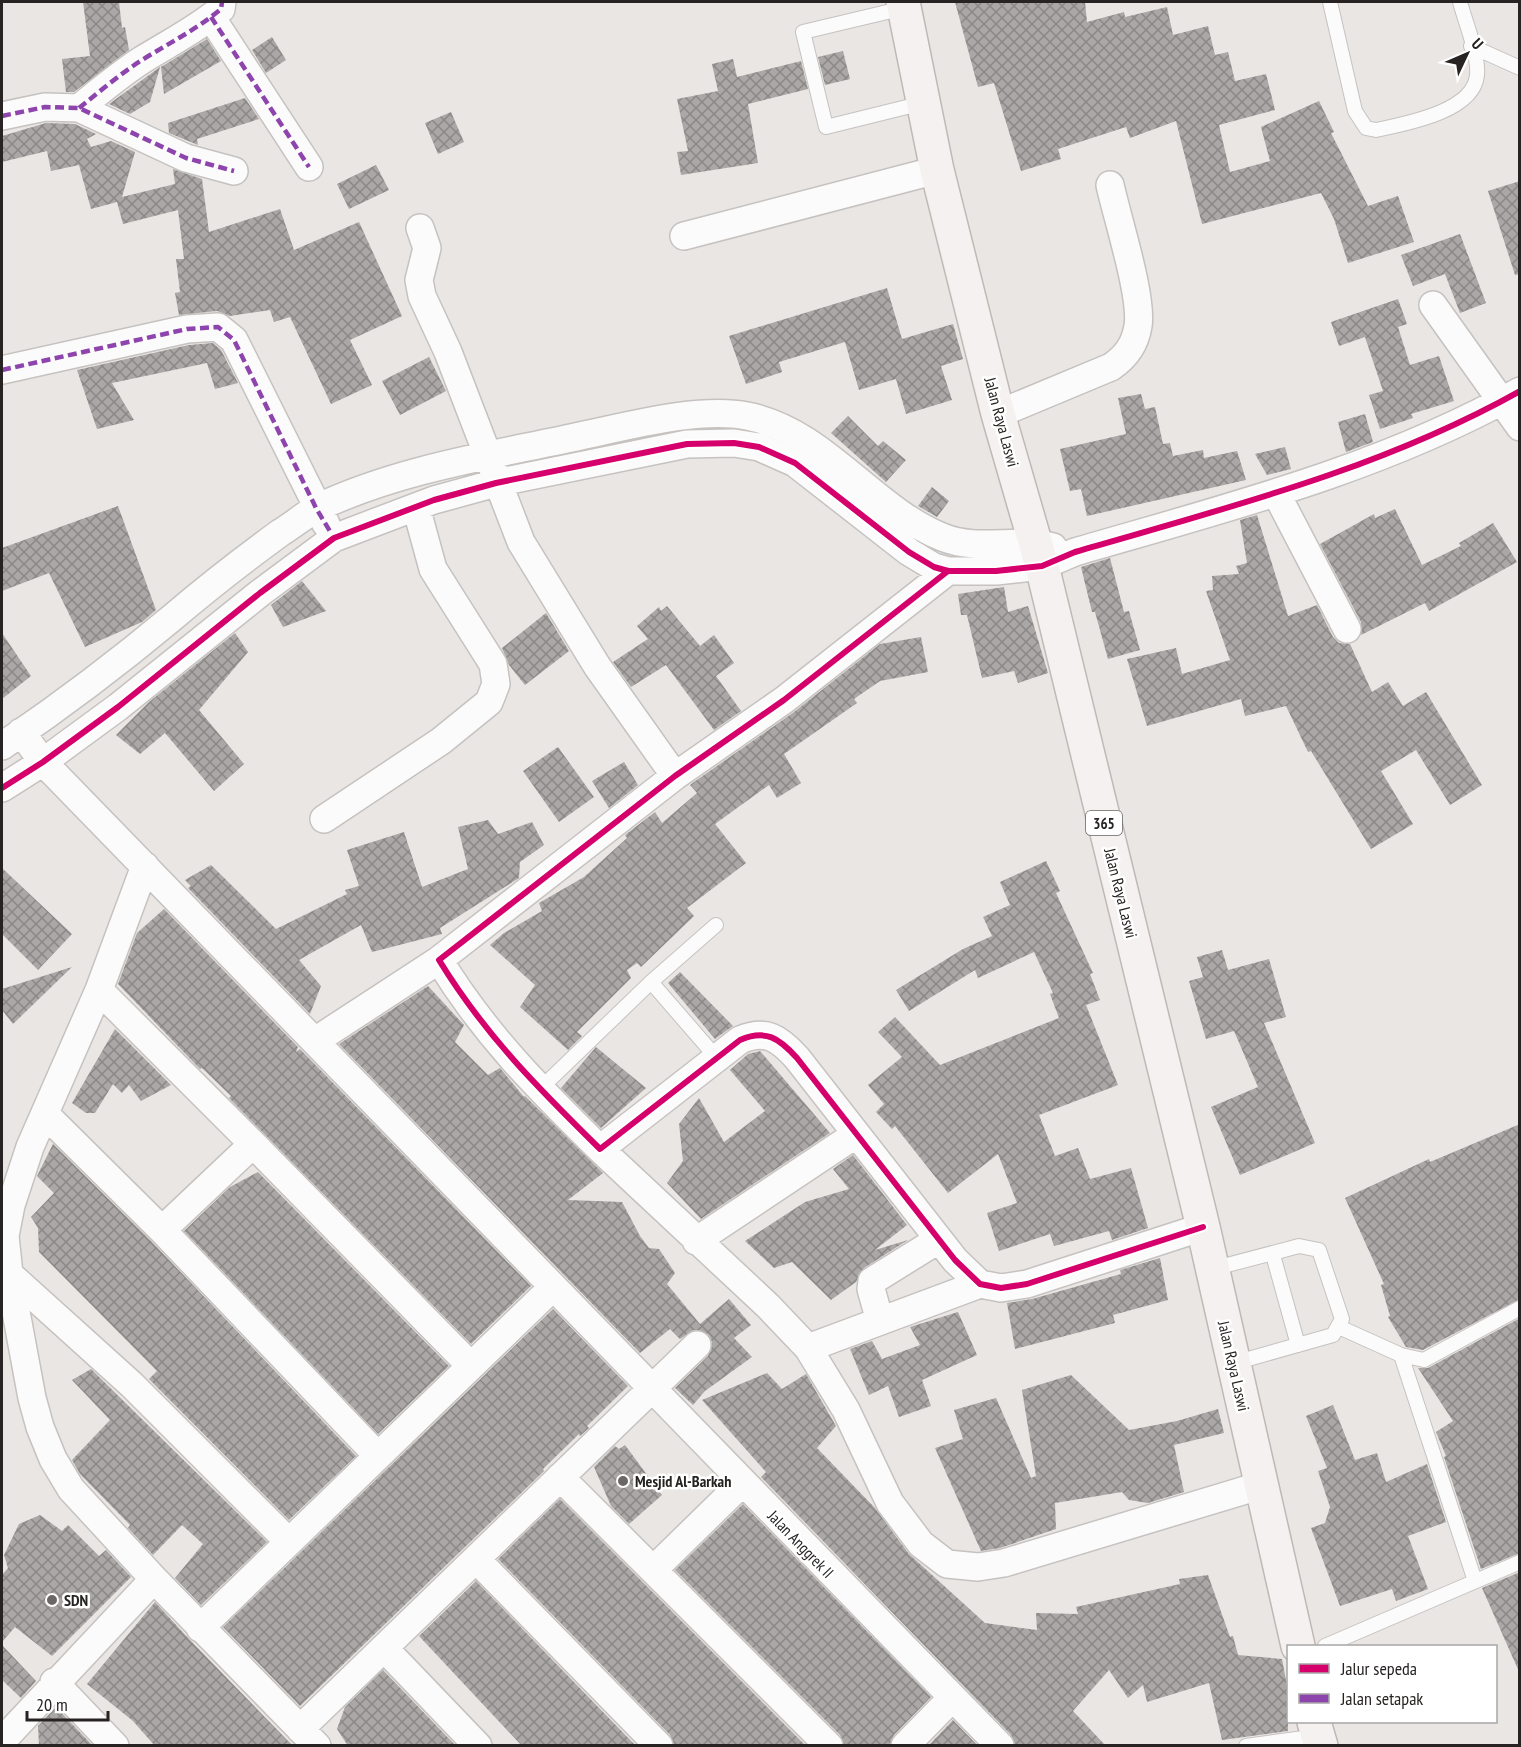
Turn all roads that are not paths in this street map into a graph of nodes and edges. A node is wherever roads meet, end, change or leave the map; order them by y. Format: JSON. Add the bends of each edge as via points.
{"nodes":[{"id":1,"x":1329,"y":2,"type":"edge"},
{"id":2,"x":1460,"y":2,"type":"edge"},
{"id":3,"x":904,"y":5,"type":"edge"},
{"id":4,"x":216,"y":9,"type":"edge"},
{"id":5,"x":1471,"y":46,"type":"junction"},
{"id":6,"x":1520,"y":68,"type":"edge"},
{"id":7,"x":923,"y":103,"type":"junction"},
{"id":8,"x":79,"y":108,"type":"junction"},
{"id":9,"x":2,"y":116,"type":"edge"},
{"id":10,"x":309,"y":167,"type":"dead end"},
{"id":11,"x":937,"y":170,"type":"junction"},
{"id":12,"x":234,"y":171,"type":"dead end"},
{"id":13,"x":1110,"y":185,"type":"dead end"},
{"id":14,"x":420,"y":228,"type":"dead end"},
{"id":15,"x":684,"y":236,"type":"dead end"},
{"id":16,"x":1433,"y":305,"type":"dead end"},
{"id":17,"x":2,"y":370,"type":"edge"},
{"id":18,"x":1510,"y":396,"type":"edge"},
{"id":19,"x":998,"y":414,"type":"junction"},
{"id":20,"x":1520,"y":427,"type":"edge"},
{"id":21,"x":488,"y":456,"type":"junction"},
{"id":22,"x":496,"y":483,"type":"junction"},
{"id":23,"x":1276,"y":493,"type":"junction"},
{"id":24,"x":416,"y":507,"type":"junction"},
{"id":25,"x":316,"y":508,"type":"junction"},
{"id":26,"x":334,"y":538,"type":"junction"},
{"id":27,"x":1039,"y":554,"type":"junction"},
{"id":28,"x":948,"y":571,"type":"junction"},
{"id":29,"x":1347,"y":629,"type":"dead end"},
{"id":30,"x":11,"y":739,"type":"edge"},
{"id":31,"x":43,"y":762,"type":"junction"},
{"id":32,"x":675,"y":776,"type":"junction"},
{"id":33,"x":2,"y":789,"type":"edge"},
{"id":34,"x":324,"y":819,"type":"dead end"},
{"id":35,"x":145,"y":866,"type":"junction"},
{"id":36,"x":716,"y":925,"type":"dead end"},
{"id":37,"x":439,"y":960,"type":"junction"},
{"id":38,"x":651,"y":982,"type":"junction"},
{"id":39,"x":99,"y":990,"type":"junction"},
{"id":40,"x":315,"y":1041,"type":"junction"},
{"id":41,"x":716,"y":1058,"type":"junction"},
{"id":42,"x":539,"y":1090,"type":"junction"},
{"id":43,"x":45,"y":1113,"type":"junction"},
{"id":44,"x":855,"y":1135,"type":"junction"},
{"id":45,"x":253,"y":1144,"type":"junction"},
{"id":46,"x":600,"y":1149,"type":"junction"},
{"id":47,"x":1203,"y":1227,"type":"junction"},
{"id":48,"x":162,"y":1230,"type":"junction"},
{"id":49,"x":3,"y":1236,"type":"edge"},
{"id":50,"x":938,"y":1240,"type":"junction"},
{"id":51,"x":696,"y":1241,"type":"junction"},
{"id":52,"x":1273,"y":1255,"type":"junction"},
{"id":53,"x":1212,"y":1269,"type":"junction"},
{"id":54,"x":9,"y":1274,"type":"junction"},
{"id":55,"x":980,"y":1284,"type":"junction"},
{"id":56,"x":553,"y":1287,"type":"junction"},
{"id":57,"x":1520,"y":1308,"type":"edge"},
{"id":58,"x":880,"y":1321,"type":"junction"},
{"id":59,"x":1339,"y":1327,"type":"junction"},
{"id":60,"x":697,"y":1345,"type":"dead end"},
{"id":61,"x":1298,"y":1345,"type":"junction"},
{"id":62,"x":808,"y":1348,"type":"junction"},
{"id":63,"x":1401,"y":1355,"type":"junction"},
{"id":64,"x":1234,"y":1363,"type":"junction"},
{"id":65,"x":471,"y":1366,"type":"junction"},
{"id":66,"x":651,"y":1389,"type":"junction"},
{"id":67,"x":378,"y":1456,"type":"junction"},
{"id":68,"x":560,"y":1477,"type":"junction"},
{"id":69,"x":742,"y":1483,"type":"junction"},
{"id":70,"x":1262,"y":1485,"type":"junction"},
{"id":71,"x":289,"y":1542,"type":"junction"},
{"id":72,"x":476,"y":1559,"type":"junction"},
{"id":73,"x":1520,"y":1562,"type":"edge"},
{"id":74,"x":652,"y":1570,"type":"junction"},
{"id":75,"x":154,"y":1579,"type":"junction"},
{"id":76,"x":1475,"y":1581,"type":"junction"},
{"id":77,"x":200,"y":1628,"type":"junction"},
{"id":78,"x":1298,"y":1645,"type":"edge"},
{"id":79,"x":1330,"y":1645,"type":"edge"},
{"id":80,"x":384,"y":1648,"type":"junction"},
{"id":81,"x":54,"y":1682,"type":"junction"},
{"id":82,"x":952,"y":1698,"type":"junction"},
{"id":83,"x":1318,"y":1734,"type":"edge"},
{"id":84,"x":308,"y":1737,"type":"edge"},
{"id":85,"x":2,"y":1741,"type":"edge"},
{"id":86,"x":115,"y":1746,"type":"edge"},
{"id":87,"x":478,"y":1746,"type":"edge"},
{"id":88,"x":659,"y":1746,"type":"edge"},
{"id":89,"x":829,"y":1746,"type":"edge"},
{"id":90,"x":905,"y":1746,"type":"edge"},
{"id":91,"x":1000,"y":1746,"type":"edge"},
{"id":92,"x":1246,"y":1746,"type":"edge"}],
"edges":[{"from":1,"to":5,"type":"lane","via":[[1355,111],[1372,130],[1424,118],[1461,101],[1477,75]]},
{"from":2,"to":5,"type":"lane"},
{"from":3,"to":7,"type":"main road","name":"Jalan Raya Laswi","number":"365"},
{"from":3,"to":7,"type":"lane","via":[[803,32],[826,127]]},
{"from":4,"to":8,"type":"street","via":[[185,36],[127,70]]},
{"from":4,"to":10,"type":"street"},
{"from":5,"to":6,"type":"lane"},
{"from":7,"to":11,"type":"main road","name":"Jalan Raya Laswi","number":"365"},
{"from":8,"to":9,"type":"street","via":[[45,107]]},
{"from":8,"to":12,"type":"street","via":[[186,158]]},
{"from":11,"to":15,"type":"street"},
{"from":11,"to":19,"type":"main road","name":"Jalan Raya Laswi","number":"365"},
{"from":13,"to":19,"type":"street","via":[[1140,313],[1126,357],[1111,367]]},
{"from":14,"to":21,"type":"street","via":[[426,248],[419,280],[422,296]]},
{"from":16,"to":18,"type":"street"},
{"from":17,"to":25,"type":"street","via":[[187,329],[222,328],[239,348]]},
{"from":18,"to":20,"type":"street"},
{"from":18,"to":23,"type":"street","via":[[1406,446]]},
{"from":19,"to":27,"type":"main road","name":"Jalan Raya Laswi","number":"365"},
{"from":21,"to":22,"type":"street"},
{"from":21,"to":25,"type":"street","via":[[394,480]]},
{"from":21,"to":27,"type":"street","via":[[649,422],[700,415],[746,416],[776,425],[809,444],[900,512],[942,537]]},
{"from":22,"to":24,"type":"street"},
{"from":22,"to":28,"type":"street","via":[[687,444],[759,447],[795,463],[909,552]]},
{"from":22,"to":32,"type":"street","via":[[545,586]]},
{"from":23,"to":27,"type":"street","via":[[1075,552]]},
{"from":23,"to":29,"type":"street"},
{"from":24,"to":26,"type":"street"},
{"from":24,"to":34,"type":"street","via":[[433,569],[493,664],[496,684],[489,702],[465,722]]},
{"from":25,"to":26,"type":"street"},
{"from":25,"to":30,"type":"street"},
{"from":26,"to":31,"type":"street"},
{"from":27,"to":28,"type":"street","via":[[996,571]]},
{"from":27,"to":47,"type":"main road","name":"Jalan Raya Laswi","number":"365"},
{"from":28,"to":32,"type":"street","via":[[784,700]]},
{"from":30,"to":31,"type":"street","name":"Jalan Anggrek II"},
{"from":31,"to":33,"type":"street"},
{"from":31,"to":35,"type":"street","name":"Jalan Anggrek II"},
{"from":32,"to":37,"type":"street"},
{"from":35,"to":39,"type":"street"},
{"from":35,"to":40,"type":"street","name":"Jalan Anggrek II"},
{"from":36,"to":38,"type":"lane"},
{"from":37,"to":40,"type":"street"},
{"from":37,"to":42,"type":"street","via":[[487,1032]]},
{"from":38,"to":41,"type":"lane"},
{"from":38,"to":42,"type":"lane"},
{"from":39,"to":43,"type":"street"},
{"from":39,"to":45,"type":"street"},
{"from":40,"to":56,"type":"street","name":"Jalan Anggrek II"},
{"from":41,"to":44,"type":"street","via":[[751,1035],[778,1038]]},
{"from":41,"to":46,"type":"street"},
{"from":42,"to":46,"type":"street"},
{"from":43,"to":48,"type":"street"},
{"from":43,"to":49,"type":"street","via":[[26,1158]]},
{"from":44,"to":50,"type":"street"},
{"from":44,"to":51,"type":"street"},
{"from":45,"to":48,"type":"street"},
{"from":45,"to":65,"type":"street"},
{"from":46,"to":51,"type":"street"},
{"from":47,"to":53,"type":"main road","name":"Jalan Raya Laswi","number":"365"},
{"from":47,"to":55,"type":"street","via":[[1027,1284],[1001,1288]]},
{"from":48,"to":67,"type":"street"},
{"from":49,"to":54,"type":"street"},
{"from":50,"to":55,"type":"street"},
{"from":50,"to":58,"type":"street","via":[[872,1281]]},
{"from":51,"to":62,"type":"street"},
{"from":52,"to":53,"type":"lane"},
{"from":52,"to":59,"type":"lane","via":[[1299,1246],[1319,1250],[1339,1307]]},
{"from":52,"to":61,"type":"lane"},
{"from":53,"to":64,"type":"main road","name":"Jalan Raya Laswi","number":"365"},
{"from":54,"to":71,"type":"street","via":[[132,1385]]},
{"from":54,"to":75,"type":"street","via":[[32,1398],[53,1459],[71,1489]]},
{"from":55,"to":58,"type":"street"},
{"from":56,"to":65,"type":"street"},
{"from":56,"to":66,"type":"street","name":"Jalan Anggrek II"},
{"from":57,"to":63,"type":"lane","via":[[1424,1360]]},
{"from":58,"to":62,"type":"street"},
{"from":59,"to":61,"type":"lane","via":[[1333,1335]]},
{"from":59,"to":63,"type":"lane"},
{"from":60,"to":66,"type":"street"},
{"from":61,"to":64,"type":"lane"},
{"from":62,"to":70,"type":"street","via":[[846,1410],[890,1503],[921,1544],[947,1564],[978,1567],[1004,1563]]},
{"from":63,"to":76,"type":"lane"},
{"from":64,"to":70,"type":"main road","name":"Jalan Raya Laswi","number":"365"},
{"from":65,"to":67,"type":"street"},
{"from":66,"to":68,"type":"street"},
{"from":66,"to":69,"type":"street","name":"Jalan Anggrek II"},
{"from":67,"to":71,"type":"street"},
{"from":68,"to":72,"type":"street"},
{"from":68,"to":74,"type":"street"},
{"from":69,"to":74,"type":"street"},
{"from":69,"to":82,"type":"street","name":"Jalan Anggrek II"},
{"from":70,"to":78,"type":"main road","name":"Jalan Raya Laswi","number":"365"},
{"from":71,"to":77,"type":"street"},
{"from":72,"to":80,"type":"street"},
{"from":72,"to":88,"type":"street"},
{"from":73,"to":76,"type":"lane"},
{"from":74,"to":89,"type":"street"},
{"from":75,"to":77,"type":"street"},
{"from":75,"to":81,"type":"street"},
{"from":76,"to":79,"type":"lane"},
{"from":77,"to":84,"type":"street"},
{"from":80,"to":84,"type":"street"},
{"from":80,"to":87,"type":"street"},
{"from":81,"to":85,"type":"street"},
{"from":81,"to":86,"type":"street"},
{"from":82,"to":90,"type":"street"},
{"from":82,"to":91,"type":"street","name":"Jalan Anggrek II"},
{"from":83,"to":92,"type":"lane"}]}
